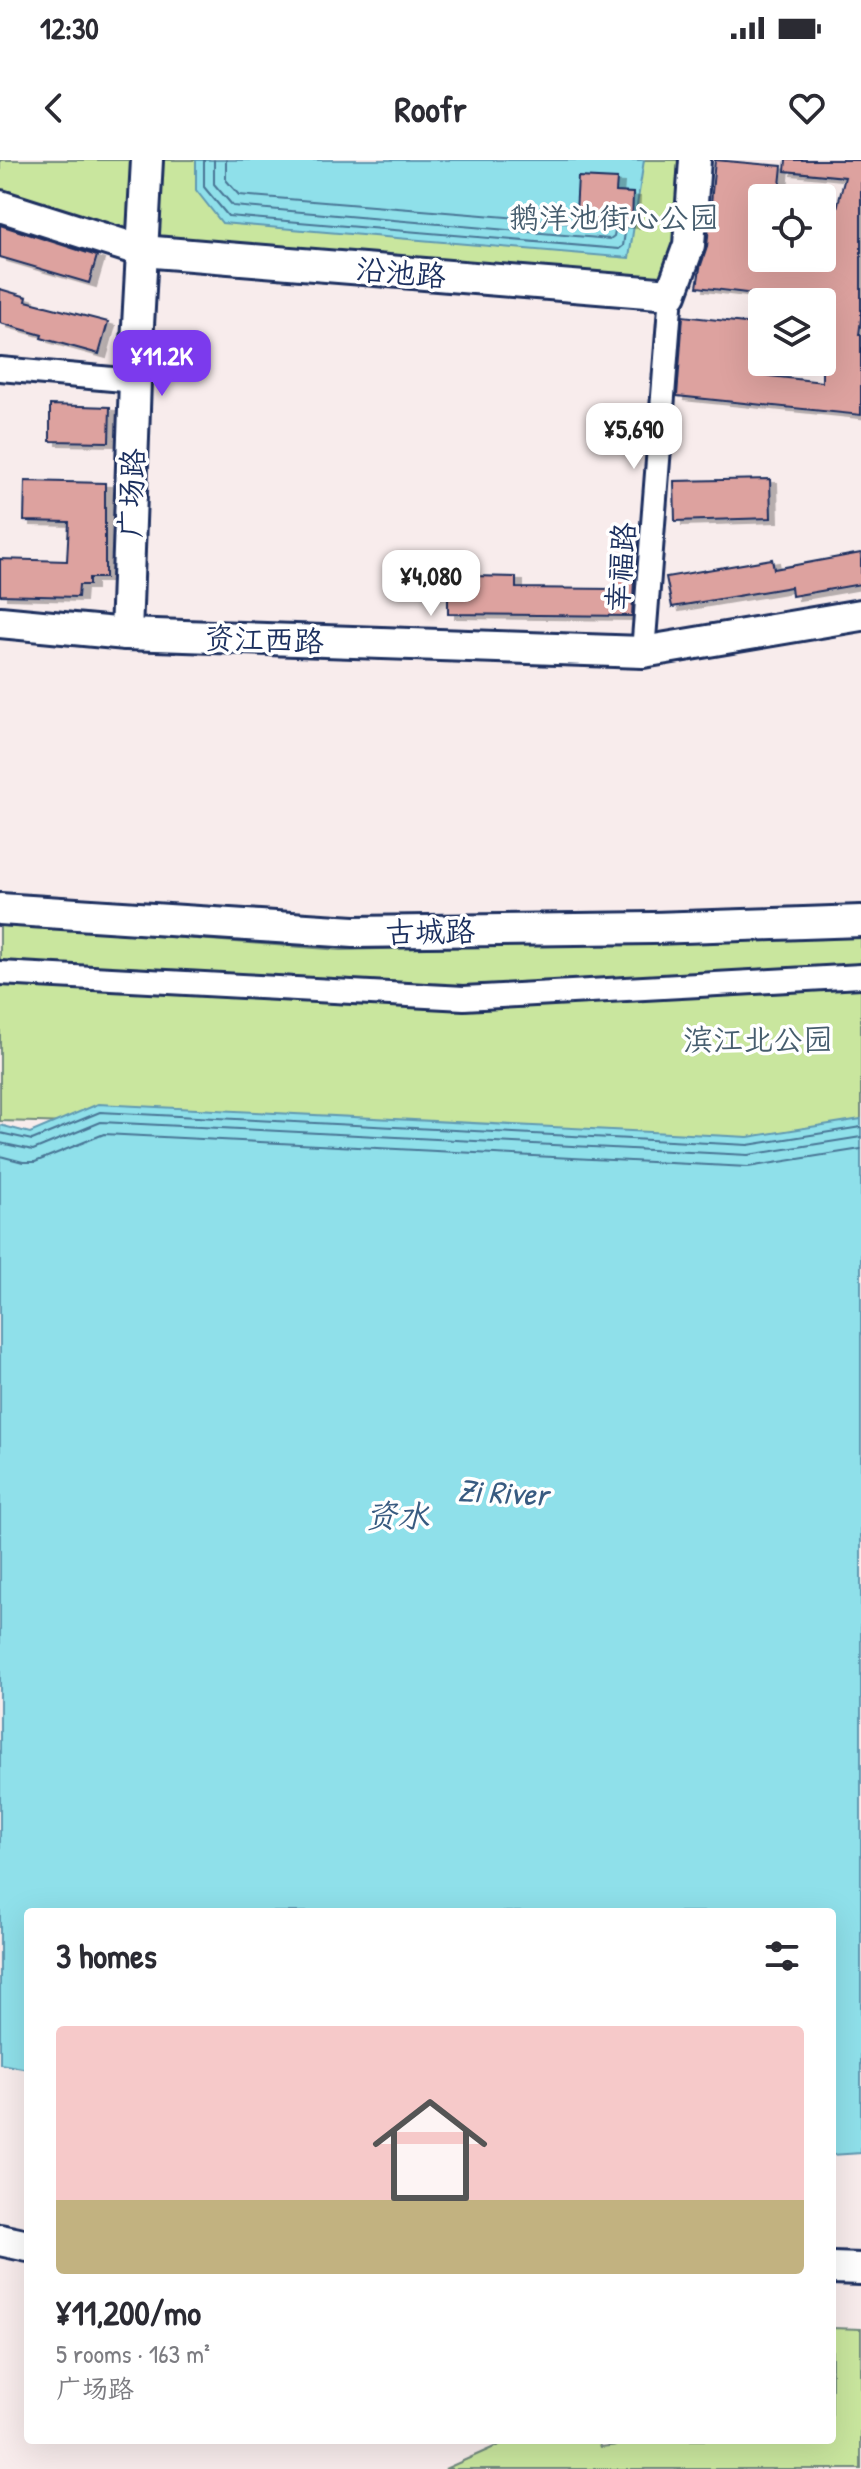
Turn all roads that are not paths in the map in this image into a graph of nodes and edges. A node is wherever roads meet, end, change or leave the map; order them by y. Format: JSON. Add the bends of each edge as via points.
{"nodes":[{"id":1,"x":147,"y":160,"type":"edge"},
{"id":2,"x":695,"y":160,"type":"edge"},
{"id":3,"x":0,"y":206,"type":"edge"},
{"id":4,"x":142,"y":251,"type":"junction"},
{"id":5,"x":671,"y":294,"type":"junction"},
{"id":6,"x":0,"y":369,"type":"edge"},
{"id":7,"x":135,"y":381,"type":"junction"},
{"id":8,"x":861,"y":615,"type":"edge"},
{"id":9,"x":0,"y":622,"type":"edge"},
{"id":10,"x":126,"y":634,"type":"junction"},
{"id":11,"x":643,"y":652,"type":"junction"},
{"id":12,"x":0,"y":909,"type":"edge"},
{"id":13,"x":861,"y":921,"type":"edge"},
{"id":14,"x":0,"y":973,"type":"edge"},
{"id":15,"x":861,"y":976,"type":"edge"},
{"id":16,"x":0,"y":2240,"type":"edge"},
{"id":17,"x":24,"y":2245,"type":"edge"},
{"id":18,"x":836,"y":2268,"type":"edge"},
{"id":19,"x":861,"y":2269,"type":"edge"}],
"edges":[{"from":1,"to":4,"type":"street","name":"广场路"},
{"from":2,"to":5,"type":"street","via":[[689,245]]},
{"from":3,"to":4,"type":"street","name":"沿池路"},
{"from":4,"to":5,"type":"street","name":"沿池路"},
{"from":4,"to":7,"type":"street","name":"广场路"},
{"from":5,"to":11,"type":"street","name":"幸福路"},
{"from":6,"to":7,"type":"street"},
{"from":7,"to":10,"type":"street","name":"广场路"},
{"from":8,"to":11,"type":"street","name":"资江西路"},
{"from":9,"to":10,"type":"street","name":"资江西路"},
{"from":10,"to":11,"type":"street","name":"资江西路"},
{"from":12,"to":13,"type":"street","name":"古城路","via":[[354,932]]},
{"from":14,"to":15,"type":"street","via":[[464,998]]},
{"from":16,"to":17,"type":"street"},
{"from":18,"to":19,"type":"street"}]}
